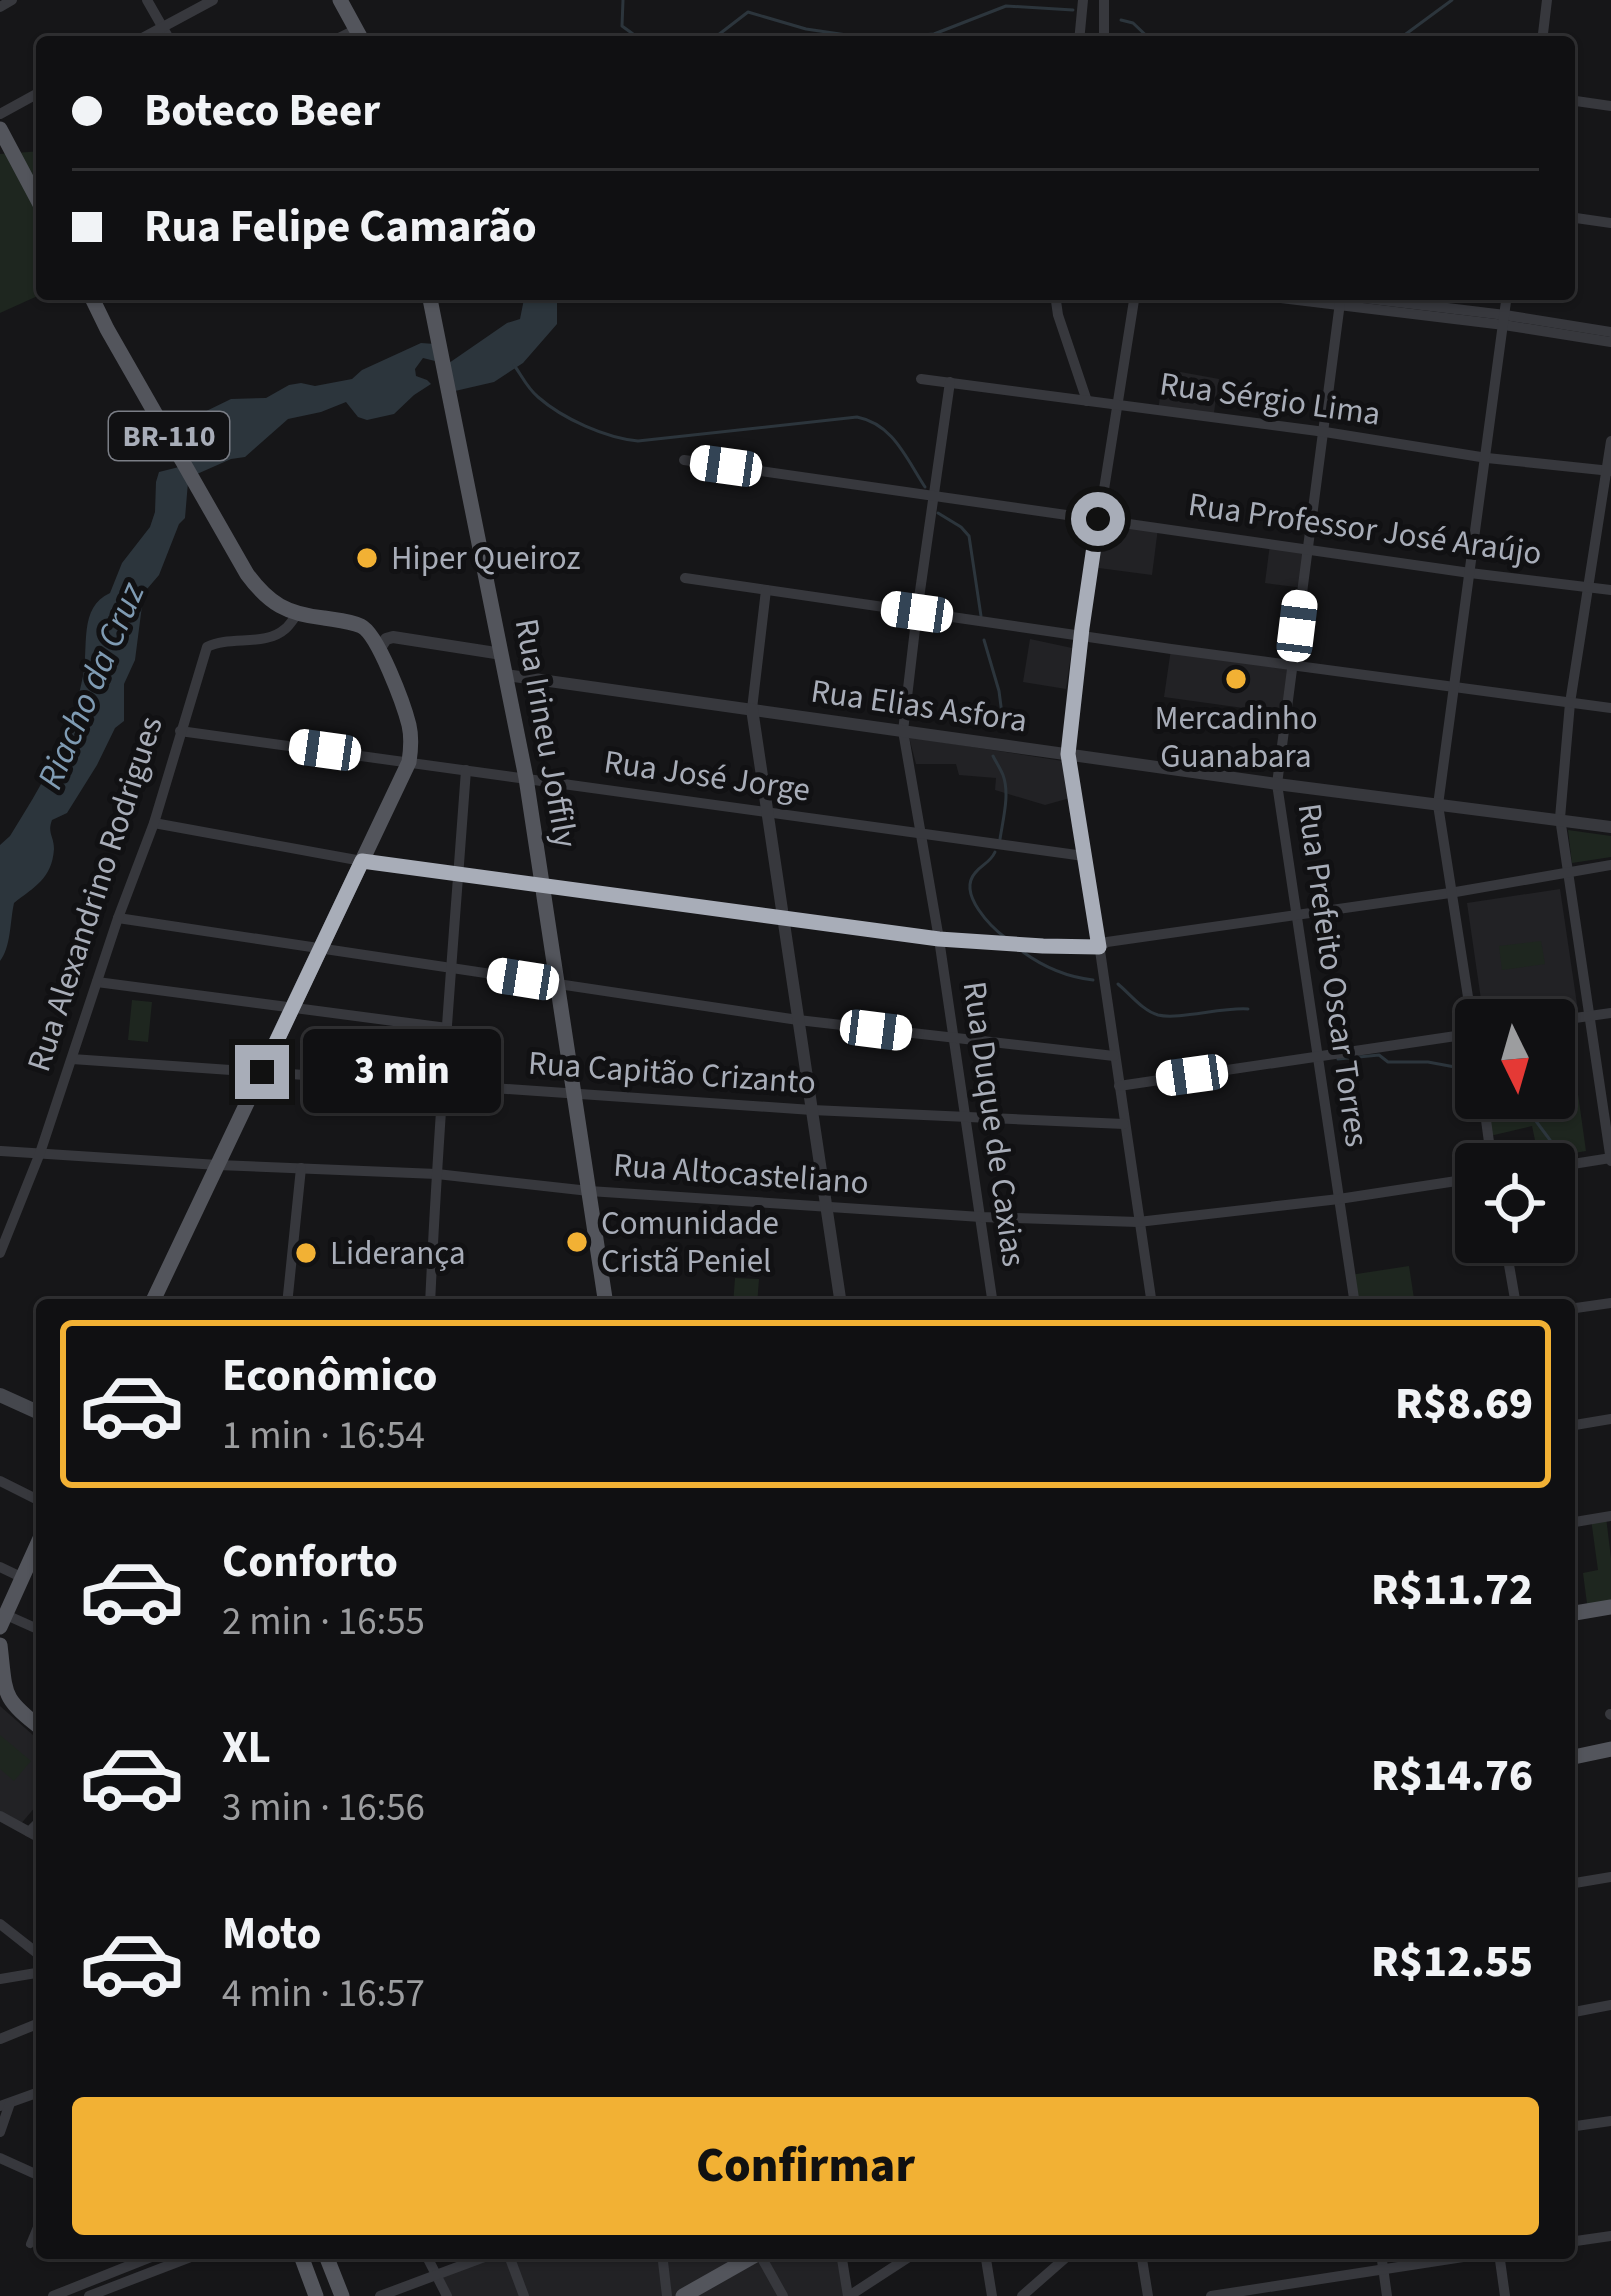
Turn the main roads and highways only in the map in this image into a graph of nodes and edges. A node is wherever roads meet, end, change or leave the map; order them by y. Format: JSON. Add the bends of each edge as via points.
{"nodes":[{"id":1,"x":340,"y":0,"type":"edge"},
{"id":2,"x":360,"y":36,"type":"edge"},
{"id":3,"x":0,"y":130,"type":"edge"},
{"id":4,"x":36,"y":197,"type":"edge"},
{"id":5,"x":93,"y":300,"type":"edge"},
{"id":6,"x":430,"y":300,"type":"edge"},
{"id":7,"x":154,"y":1299,"type":"edge"},
{"id":8,"x":605,"y":1299,"type":"edge"},
{"id":9,"x":0,"y":1396,"type":"edge"},
{"id":10,"x":36,"y":1411,"type":"edge"},
{"id":11,"x":36,"y":1546,"type":"edge"},
{"id":12,"x":1611,"y":1607,"type":"edge"},
{"id":13,"x":1575,"y":1613,"type":"edge"},
{"id":14,"x":2,"y":1621,"type":"edge"},
{"id":15,"x":0,"y":1652,"type":"edge"},
{"id":16,"x":2,"y":1678,"type":"edge"},
{"id":17,"x":36,"y":1724,"type":"edge"},
{"id":18,"x":1611,"y":1749,"type":"edge"},
{"id":19,"x":1575,"y":1757,"type":"edge"},
{"id":20,"x":302,"y":2259,"type":"edge"},
{"id":21,"x":327,"y":2259,"type":"edge"},
{"id":22,"x":748,"y":2259,"type":"edge"},
{"id":23,"x":316,"y":2296,"type":"edge"},
{"id":24,"x":341,"y":2296,"type":"edge"},
{"id":25,"x":683,"y":2296,"type":"edge"}],
"edges":[{"from":1,"to":2,"type":"main road"},
{"from":3,"to":4,"type":"main road"},
{"from":5,"to":7,"type":"main road","number":"BR-110","via":[[260,592],[298,614],[371,634],[412,741],[409,762]]},
{"from":6,"to":8,"type":"main road","name":"Rua Irineu Joffily","via":[[526,778]]},
{"from":9,"to":10,"type":"main road"},
{"from":11,"to":14,"type":"main road"},
{"from":12,"to":13,"type":"main road"},
{"from":15,"to":16,"type":"main road"},
{"from":16,"to":17,"type":"main road","via":[[12,1704]]},
{"from":18,"to":19,"type":"main road"},
{"from":20,"to":23,"type":"main road"},
{"from":21,"to":24,"type":"main road"},
{"from":22,"to":25,"type":"main road"}]}
